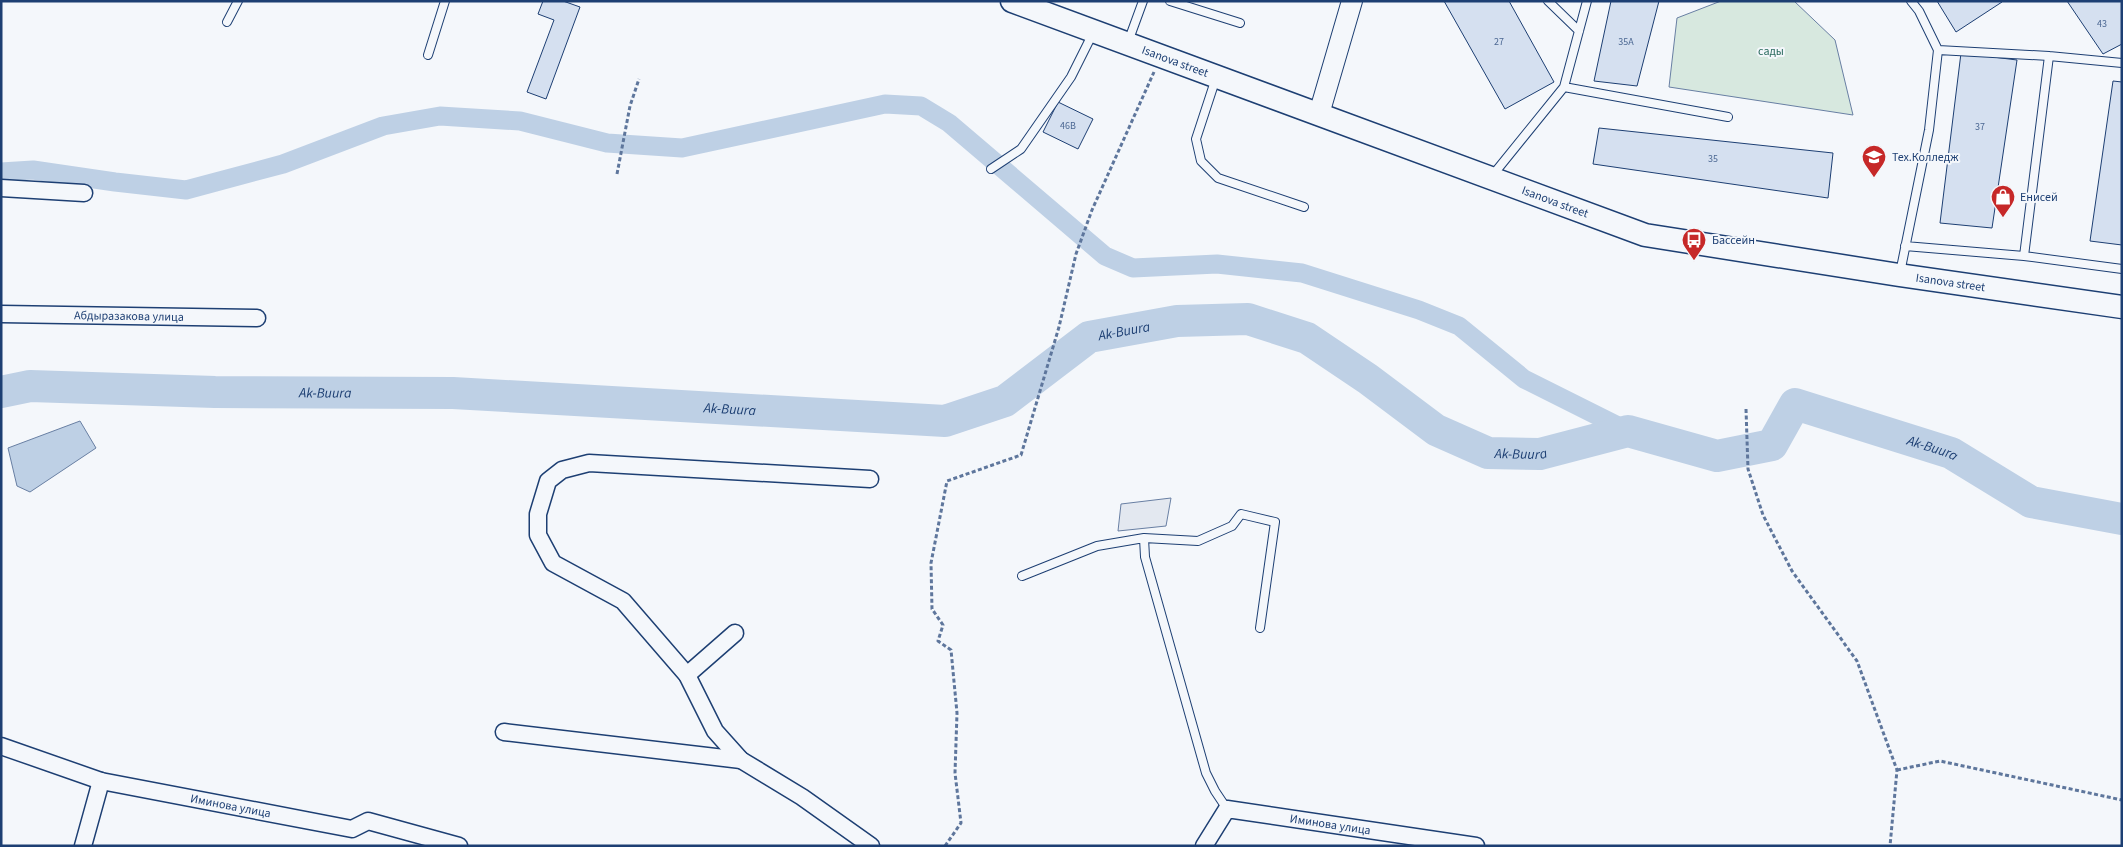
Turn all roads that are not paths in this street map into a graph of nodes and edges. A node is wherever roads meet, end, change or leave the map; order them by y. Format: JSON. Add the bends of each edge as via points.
{"nodes":[{"id":1,"x":238,"y":1,"type":"edge"},
{"id":2,"x":445,"y":1,"type":"edge"},
{"id":3,"x":1012,"y":1,"type":"edge"},
{"id":4,"x":1142,"y":1,"type":"edge"},
{"id":5,"x":1170,"y":1,"type":"edge"},
{"id":6,"x":1352,"y":1,"type":"edge"},
{"id":7,"x":1548,"y":1,"type":"edge"},
{"id":8,"x":1586,"y":1,"type":"edge"},
{"id":9,"x":1911,"y":1,"type":"edge"},
{"id":10,"x":1039,"y":6,"type":"edge"},
{"id":11,"x":227,"y":22,"type":"dead end"},
{"id":12,"x":1240,"y":23,"type":"dead end"},
{"id":13,"x":1579,"y":31,"type":"junction"},
{"id":14,"x":1094,"y":32,"type":"junction"},
{"id":15,"x":1127,"y":44,"type":"junction"},
{"id":16,"x":1938,"y":50,"type":"junction"},
{"id":17,"x":428,"y":54,"type":"dead end"},
{"id":18,"x":2049,"y":56,"type":"junction"},
{"id":19,"x":2122,"y":63,"type":"edge"},
{"id":20,"x":1216,"y":76,"type":"junction"},
{"id":21,"x":1564,"y":87,"type":"junction"},
{"id":22,"x":1319,"y":114,"type":"junction"},
{"id":23,"x":1728,"y":117,"type":"dead end"},
{"id":24,"x":990,"y":169,"type":"dead end"},
{"id":25,"x":1490,"y":178,"type":"junction"},
{"id":26,"x":1,"y":188,"type":"edge"},
{"id":27,"x":84,"y":193,"type":"dead end"},
{"id":28,"x":1304,"y":207,"type":"dead end"},
{"id":29,"x":1905,"y":246,"type":"junction"},
{"id":30,"x":2024,"y":256,"type":"junction"},
{"id":31,"x":2122,"y":269,"type":"edge"},
{"id":32,"x":1899,"y":275,"type":"junction"},
{"id":33,"x":2122,"y":307,"type":"edge"},
{"id":34,"x":1,"y":314,"type":"edge"},
{"id":35,"x":257,"y":318,"type":"dead end"},
{"id":36,"x":870,"y":479,"type":"dead end"},
{"id":37,"x":1144,"y":538,"type":"junction"},
{"id":38,"x":1022,"y":576,"type":"dead end"},
{"id":39,"x":1260,"y":628,"type":"dead end"},
{"id":40,"x":735,"y":633,"type":"dead end"},
{"id":41,"x":687,"y":675,"type":"junction"},
{"id":42,"x":504,"y":732,"type":"dead end"},
{"id":43,"x":1,"y":746,"type":"edge"},
{"id":44,"x":741,"y":760,"type":"junction"},
{"id":45,"x":101,"y":781,"type":"junction"},
{"id":46,"x":1227,"y":809,"type":"junction"},
{"id":47,"x":84,"y":846,"type":"edge"},
{"id":48,"x":459,"y":846,"type":"edge"},
{"id":49,"x":871,"y":846,"type":"edge"},
{"id":50,"x":1204,"y":846,"type":"edge"},
{"id":51,"x":1476,"y":846,"type":"edge"}],
"edges":[{"from":1,"to":11,"type":"lane"},
{"from":2,"to":17,"type":"lane"},
{"from":3,"to":10,"type":"main road","name":"Isanova street"},
{"from":4,"to":15,"type":"lane"},
{"from":5,"to":12,"type":"lane"},
{"from":6,"to":22,"type":"street"},
{"from":7,"to":13,"type":"lane"},
{"from":8,"to":13,"type":"lane"},
{"from":9,"to":16,"type":"lane"},
{"from":10,"to":14,"type":"main road","name":"Isanova street"},
{"from":13,"to":21,"type":"lane"},
{"from":14,"to":15,"type":"main road","name":"Isanova street"},
{"from":14,"to":24,"type":"lane","via":[[1071,76],[1021,149]]},
{"from":15,"to":20,"type":"main road","name":"Isanova street"},
{"from":16,"to":18,"type":"lane"},
{"from":16,"to":29,"type":"lane","via":[[1929,130]]},
{"from":18,"to":19,"type":"lane"},
{"from":18,"to":30,"type":"lane"},
{"from":20,"to":22,"type":"main road","name":"Isanova street"},
{"from":20,"to":28,"type":"lane","via":[[1196,139],[1201,161],[1218,178]]},
{"from":21,"to":23,"type":"lane"},
{"from":21,"to":25,"type":"lane"},
{"from":22,"to":25,"type":"main road","name":"Isanova street"},
{"from":25,"to":32,"type":"main road","name":"Isanova street","via":[[1645,235]]},
{"from":26,"to":27,"type":"street"},
{"from":29,"to":30,"type":"lane"},
{"from":29,"to":32,"type":"lane"},
{"from":30,"to":31,"type":"lane"},
{"from":32,"to":33,"type":"main road","name":"Isanova street"},
{"from":34,"to":35,"type":"street","name":"Абдыразакова улица"},
{"from":36,"to":41,"type":"street","via":[[590,463],[562,470],[548,481],[538,514],[538,535],[553,563],[623,601]]},
{"from":37,"to":38,"type":"lane","via":[[1097,546]]},
{"from":37,"to":39,"type":"lane","via":[[1198,541],[1232,526],[1241,514],[1275,522]]},
{"from":37,"to":46,"type":"lane","via":[[1146,557],[1206,773]]},
{"from":40,"to":41,"type":"street"},
{"from":41,"to":44,"type":"street","via":[[715,730]]},
{"from":42,"to":44,"type":"street"},
{"from":43,"to":45,"type":"street","name":"Иминова улица"},
{"from":44,"to":49,"type":"street","via":[[802,797]]},
{"from":45,"to":47,"type":"street"},
{"from":45,"to":48,"type":"street","name":"Иминова улица","via":[[352,829],[368,821]]},
{"from":46,"to":50,"type":"street"},
{"from":46,"to":51,"type":"street","name":"Иминова улица"}]}
